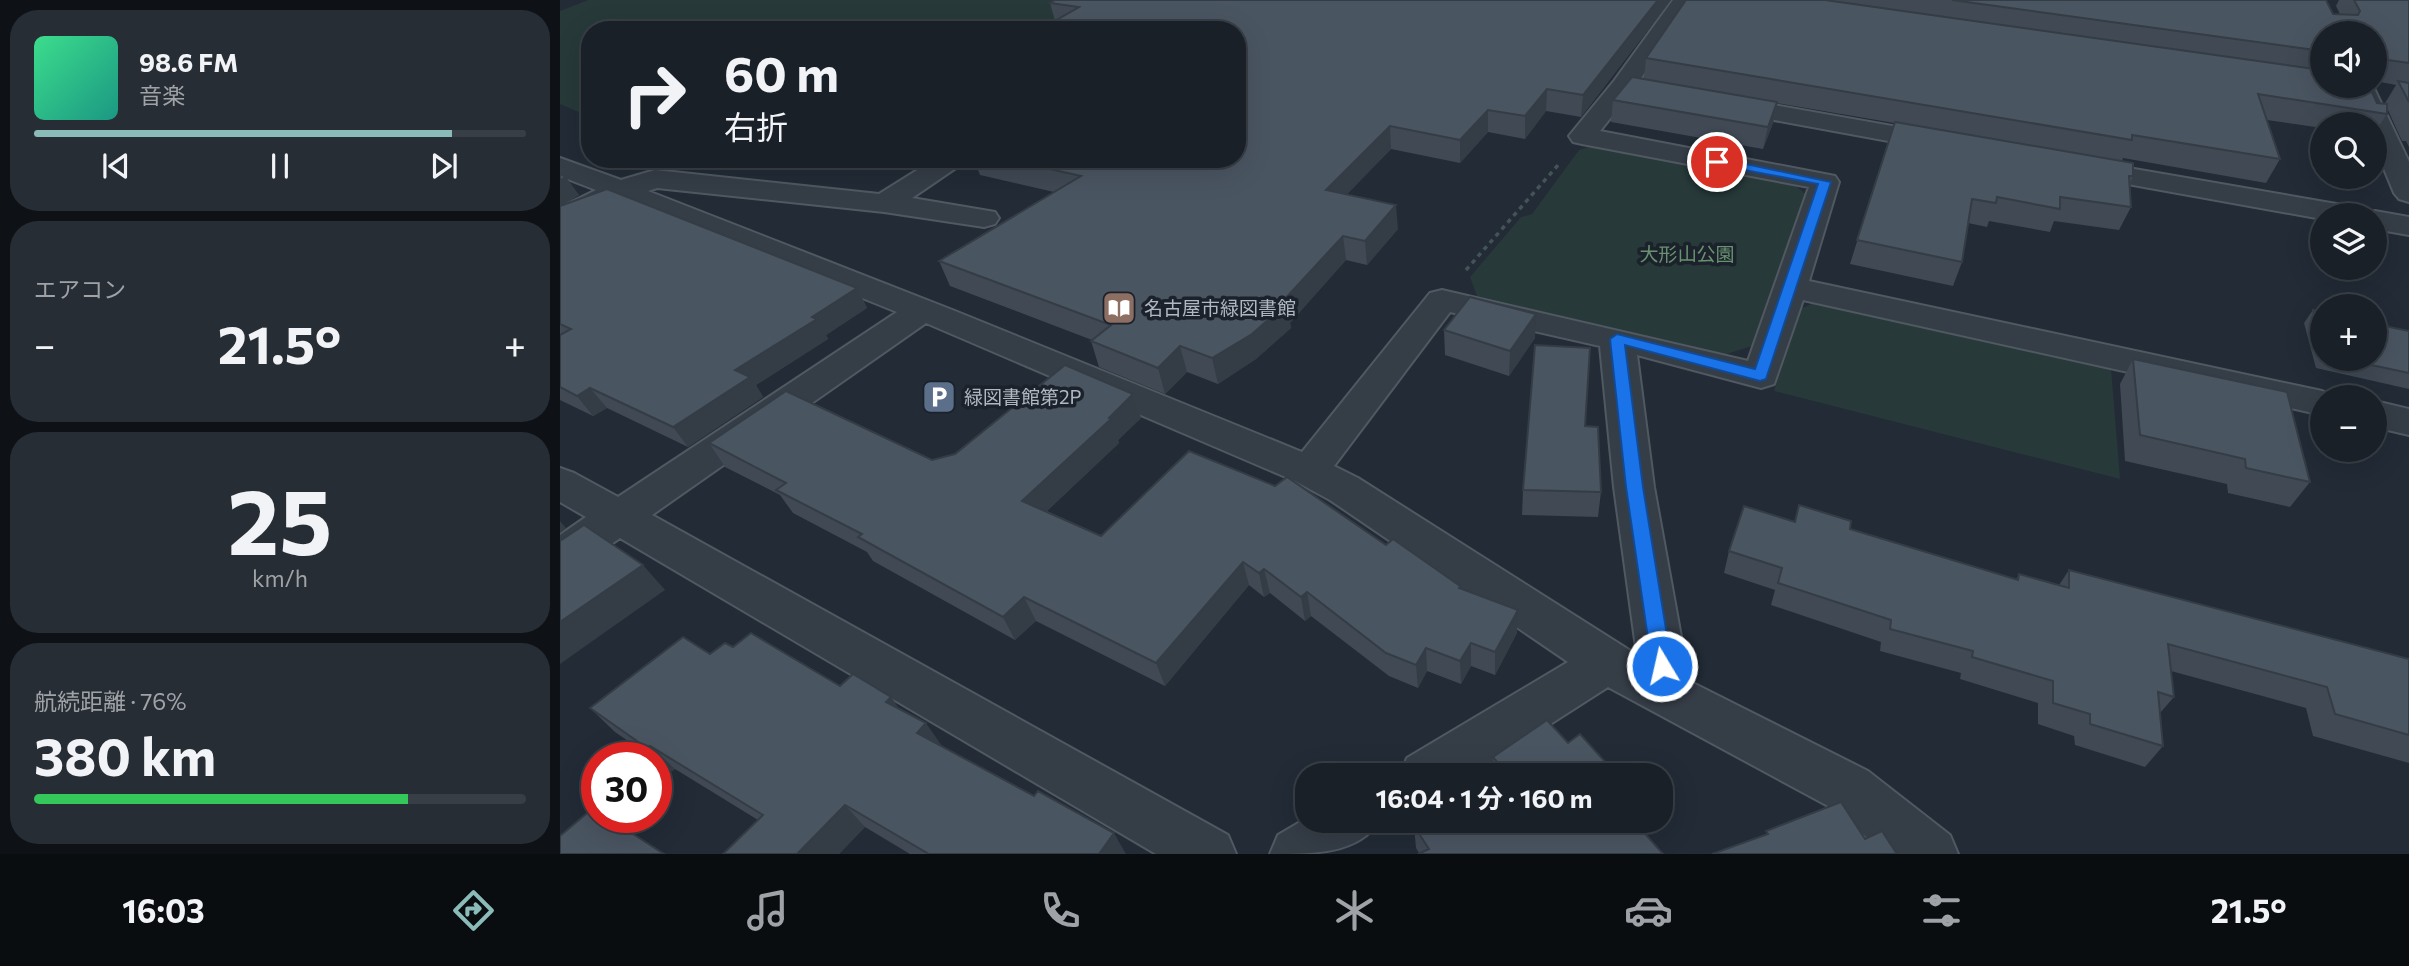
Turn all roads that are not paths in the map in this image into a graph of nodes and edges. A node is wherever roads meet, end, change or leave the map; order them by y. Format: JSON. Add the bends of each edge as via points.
{"nodes":[{"id":1,"x":1684,"y":0,"type":"edge"},
{"id":2,"x":1623,"y":86,"type":"junction"},
{"id":3,"x":1650,"y":91,"type":"edge"},
{"id":4,"x":1691,"y":98,"type":"edge"},
{"id":5,"x":2373,"y":98,"type":"edge"},
{"id":6,"x":1965,"y":147,"type":"edge"},
{"id":7,"x":2061,"y":164,"type":"edge"},
{"id":8,"x":560,"y":166,"type":"edge"},
{"id":9,"x":940,"y":168,"type":"edge"},
{"id":10,"x":620,"y":190,"type":"junction"},
{"id":11,"x":2409,"y":193,"type":"edge"},
{"id":12,"x":884,"y":203,"type":"junction"},
{"id":13,"x":2310,"y":208,"type":"edge"},
{"id":14,"x":984,"y":218,"type":"dead end"},
{"id":15,"x":560,"y":219,"type":"edge"},
{"id":16,"x":2387,"y":222,"type":"edge"},
{"id":17,"x":2409,"y":226,"type":"edge"},
{"id":18,"x":1791,"y":287,"type":"junction"},
{"id":19,"x":922,"y":310,"type":"junction"},
{"id":20,"x":1617,"y":339,"type":"junction"},
{"id":21,"x":2310,"y":400,"type":"edge"},
{"id":22,"x":2387,"y":417,"type":"edge"},
{"id":23,"x":2409,"y":422,"type":"edge"},
{"id":24,"x":1309,"y":471,"type":"junction"},
{"id":25,"x":560,"y":483,"type":"edge"},
{"id":26,"x":619,"y":517,"type":"junction"},
{"id":27,"x":560,"y":557,"type":"edge"},
{"id":28,"x":1608,"y":663,"type":"junction"},
{"id":29,"x":1666,"y":691,"type":"junction"},
{"id":30,"x":1446,"y":763,"type":"edge"},
{"id":31,"x":1332,"y":833,"type":"edge"},
{"id":32,"x":1208,"y":854,"type":"edge"},
{"id":33,"x":1298,"y":854,"type":"edge"},
{"id":34,"x":1930,"y":854,"type":"edge"}],
"edges":[{"from":1,"to":2,"type":"street"},
{"from":2,"to":3,"type":"street"},
{"from":2,"to":18,"type":"street","via":[[1582,136],[1825,182]]},
{"from":4,"to":6,"type":"street"},
{"from":5,"to":11,"type":"street"},
{"from":7,"to":13,"type":"street"},
{"from":8,"to":10,"type":"street"},
{"from":9,"to":12,"type":"street"},
{"from":10,"to":12,"type":"street","via":[[655,179]]},
{"from":10,"to":15,"type":"street"},
{"from":10,"to":19,"type":"street"},
{"from":12,"to":14,"type":"street"},
{"from":16,"to":17,"type":"street"},
{"from":18,"to":20,"type":"street","via":[[1760,376]]},
{"from":18,"to":21,"type":"street"},
{"from":19,"to":24,"type":"street"},
{"from":19,"to":26,"type":"street"},
{"from":20,"to":24,"type":"street","via":[[1442,300]]},
{"from":20,"to":29,"type":"street","via":[[1634,487]]},
{"from":22,"to":23,"type":"street"},
{"from":24,"to":28,"type":"street","via":[[1344,489]]},
{"from":25,"to":26,"type":"street"},
{"from":26,"to":27,"type":"street"},
{"from":26,"to":32,"type":"street"},
{"from":28,"to":29,"type":"street"},
{"from":28,"to":30,"type":"street"},
{"from":29,"to":34,"type":"street","via":[[1849,789]]},
{"from":31,"to":33,"type":"street"}]}
